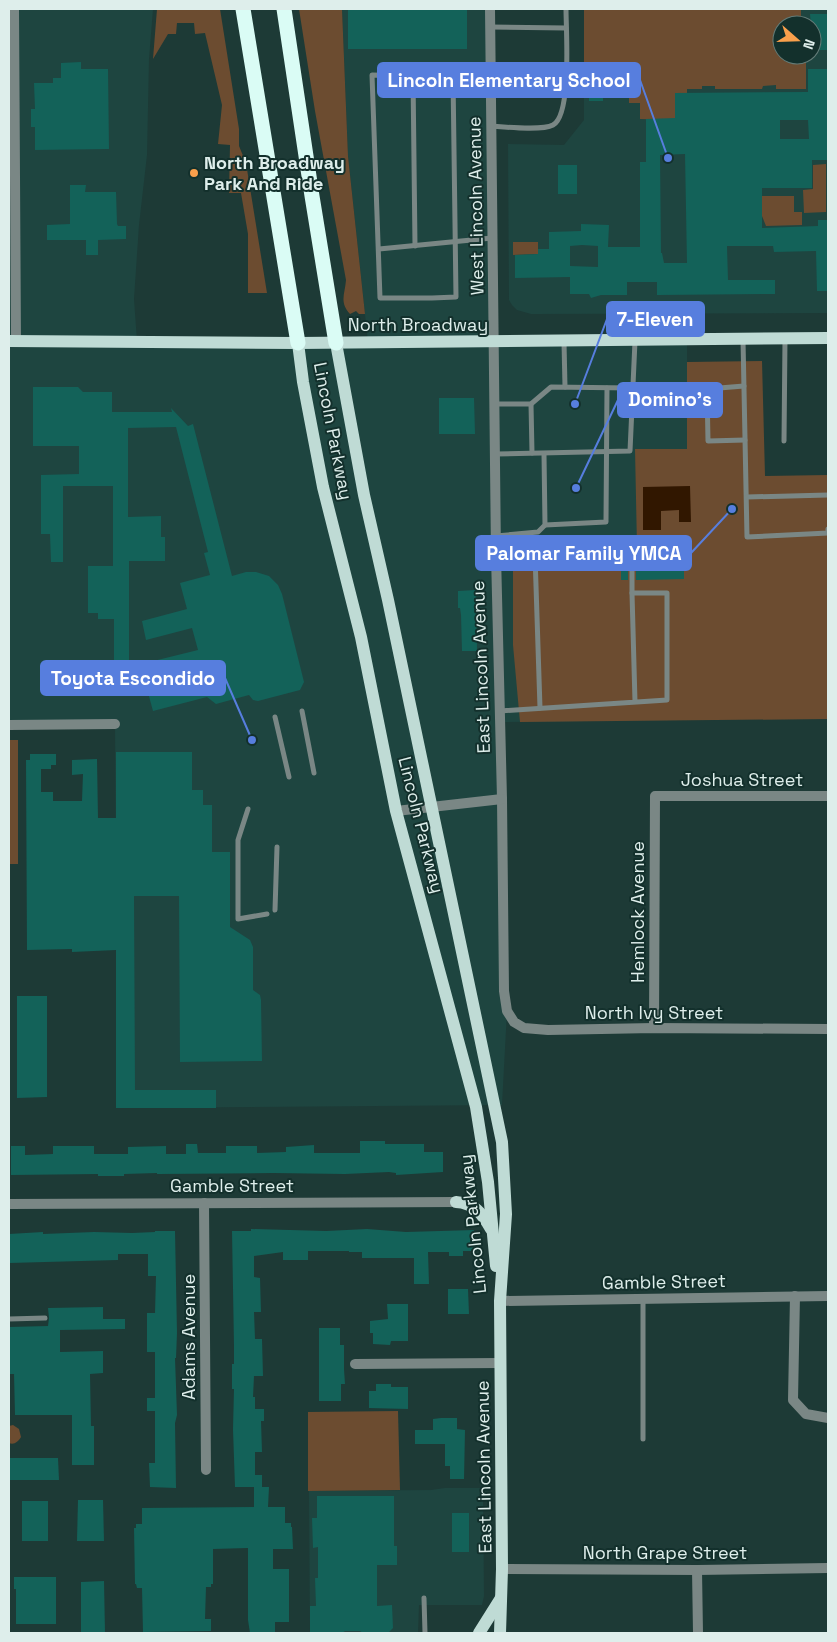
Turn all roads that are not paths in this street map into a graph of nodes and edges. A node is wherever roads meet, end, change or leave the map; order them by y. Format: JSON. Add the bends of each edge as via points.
{"nodes":[{"id":1,"x":14,"y":9,"type":"edge"},
{"id":2,"x":243,"y":9,"type":"edge"},
{"id":3,"x":284,"y":9,"type":"edge"},
{"id":4,"x":490,"y":9,"type":"edge"},
{"id":5,"x":566,"y":9,"type":"edge"},
{"id":6,"x":490,"y":28,"type":"junction"},
{"id":7,"x":566,"y":28,"type":"junction"},
{"id":8,"x":414,"y":76,"type":"junction"},
{"id":9,"x":453,"y":77,"type":"junction"},
{"id":10,"x":490,"y":77,"type":"junction"},
{"id":11,"x":491,"y":126,"type":"junction"},
{"id":12,"x":492,"y":238,"type":"junction"},
{"id":13,"x":455,"y":242,"type":"junction"},
{"id":14,"x":415,"y":246,"type":"junction"},
{"id":15,"x":379,"y":249,"type":"junction"},
{"id":16,"x":828,"y":338,"type":"edge"},
{"id":17,"x":743,"y":339,"type":"junction"},
{"id":18,"x":785,"y":339,"type":"junction"},
{"id":19,"x":12,"y":341,"type":"edge"},
{"id":20,"x":635,"y":341,"type":"junction"},
{"id":21,"x":336,"y":342,"type":"junction"},
{"id":22,"x":494,"y":342,"type":"junction"},
{"id":23,"x":564,"y":342,"type":"junction"},
{"id":24,"x":298,"y":343,"type":"junction"},
{"id":25,"x":744,"y":386,"type":"junction"},
{"id":26,"x":565,"y":387,"type":"junction"},
{"id":27,"x":606,"y":388,"type":"junction"},
{"id":28,"x":632,"y":388,"type":"junction"},
{"id":29,"x":494,"y":404,"type":"junction"},
{"id":30,"x":531,"y":404,"type":"junction"},
{"id":31,"x":745,"y":440,"type":"junction"},
{"id":32,"x":784,"y":441,"type":"dead end"},
{"id":33,"x":606,"y":452,"type":"junction"},
{"id":34,"x":532,"y":453,"type":"junction"},
{"id":35,"x":496,"y":454,"type":"junction"},
{"id":36,"x":544,"y":454,"type":"junction"},
{"id":37,"x":828,"y":495,"type":"edge"},
{"id":38,"x":746,"y":497,"type":"junction"},
{"id":39,"x":545,"y":525,"type":"junction"},
{"id":40,"x":828,"y":529,"type":"edge"},
{"id":41,"x":496,"y":536,"type":"junction"},
{"id":42,"x":496,"y":555,"type":"junction"},
{"id":43,"x":672,"y":562,"type":"dead end"},
{"id":44,"x":632,"y":593,"type":"junction"},
{"id":45,"x":635,"y":702,"type":"junction"},
{"id":46,"x":540,"y":708,"type":"junction"},
{"id":47,"x":302,"y":711,"type":"dead end"},
{"id":48,"x":500,"y":711,"type":"junction"},
{"id":49,"x":275,"y":718,"type":"dead end"},
{"id":50,"x":115,"y":724,"type":"dead end"},
{"id":51,"x":9,"y":725,"type":"edge"},
{"id":52,"x":314,"y":773,"type":"dead end"},
{"id":53,"x":288,"y":777,"type":"dead end"},
{"id":54,"x":655,"y":796,"type":"joint"},
{"id":55,"x":828,"y":796,"type":"edge"},
{"id":56,"x":502,"y":799,"type":"junction"},
{"id":57,"x":432,"y":808,"type":"junction"},
{"id":58,"x":248,"y":809,"type":"dead end"},
{"id":59,"x":396,"y":812,"type":"junction"},
{"id":60,"x":277,"y":847,"type":"dead end"},
{"id":61,"x":275,"y":910,"type":"dead end"},
{"id":62,"x":266,"y":914,"type":"dead end"},
{"id":63,"x":504,"y":991,"type":"joint"},
{"id":64,"x":654,"y":1028,"type":"junction"},
{"id":65,"x":828,"y":1029,"type":"edge"},
{"id":66,"x":456,"y":1202,"type":"joint"},
{"id":67,"x":204,"y":1203,"type":"junction"},
{"id":68,"x":9,"y":1204,"type":"edge"},
{"id":69,"x":492,"y":1230,"type":"junction"},
{"id":70,"x":795,"y":1296,"type":"junction"},
{"id":71,"x":828,"y":1296,"type":"edge"},
{"id":72,"x":643,"y":1298,"type":"junction"},
{"id":73,"x":500,"y":1301,"type":"junction"},
{"id":74,"x":44,"y":1318,"type":"dead end"},
{"id":75,"x":9,"y":1319,"type":"edge"},
{"id":76,"x":500,"y":1363,"type":"junction"},
{"id":77,"x":355,"y":1364,"type":"dead end"},
{"id":78,"x":828,"y":1418,"type":"edge"},
{"id":79,"x":643,"y":1439,"type":"dead end"},
{"id":80,"x":206,"y":1470,"type":"dead end"},
{"id":81,"x":828,"y":1568,"type":"edge"},
{"id":82,"x":502,"y":1569,"type":"junction"},
{"id":83,"x":697,"y":1570,"type":"junction"},
{"id":84,"x":424,"y":1598,"type":"dead end"},
{"id":85,"x":501,"y":1598,"type":"junction"},
{"id":86,"x":425,"y":1633,"type":"edge"},
{"id":87,"x":479,"y":1633,"type":"edge"},
{"id":88,"x":500,"y":1633,"type":"edge"},
{"id":89,"x":698,"y":1633,"type":"edge"}],
"edges":[{"from":1,"to":19,"type":"street"},
{"from":2,"to":24,"type":"highway","name":"Lincoln Parkway"},
{"from":3,"to":21,"type":"highway","name":"Lincoln Parkway"},
{"from":4,"to":6,"type":"street","name":"West Lincoln Avenue"},
{"from":5,"to":7,"type":"lane"},
{"from":6,"to":7,"type":"lane"},
{"from":6,"to":10,"type":"street","name":"West Lincoln Avenue"},
{"from":7,"to":11,"type":"lane","via":[[567,82],[556,124],[531,128]]},
{"from":8,"to":9,"type":"lane"},
{"from":8,"to":14,"type":"lane"},
{"from":8,"to":15,"type":"lane","via":[[372,75]]},
{"from":9,"to":10,"type":"lane"},
{"from":9,"to":13,"type":"lane"},
{"from":10,"to":11,"type":"street","name":"West Lincoln Avenue"},
{"from":11,"to":12,"type":"street","name":"West Lincoln Avenue"},
{"from":12,"to":13,"type":"lane"},
{"from":12,"to":22,"type":"street","name":"West Lincoln Avenue"},
{"from":13,"to":14,"type":"lane"},
{"from":13,"to":15,"type":"lane","via":[[456,297],[380,298]]},
{"from":14,"to":15,"type":"lane"},
{"from":16,"to":18,"type":"main road","name":"North Broadway"},
{"from":17,"to":18,"type":"main road","name":"North Broadway"},
{"from":17,"to":20,"type":"main road","name":"North Broadway"},
{"from":17,"to":25,"type":"lane"},
{"from":18,"to":32,"type":"lane"},
{"from":19,"to":24,"type":"main road","name":"North Broadway"},
{"from":20,"to":23,"type":"main road","name":"North Broadway"},
{"from":20,"to":28,"type":"lane"},
{"from":21,"to":22,"type":"main road","name":"North Broadway"},
{"from":21,"to":24,"type":"main road","name":"North Broadway"},
{"from":21,"to":57,"type":"main road","name":"Lincoln Parkway","via":[[364,495]]},
{"from":22,"to":23,"type":"main road","name":"North Broadway"},
{"from":22,"to":29,"type":"street","name":"East Lincoln Avenue"},
{"from":23,"to":26,"type":"lane"},
{"from":24,"to":59,"type":"main road","name":"Lincoln Parkway","via":[[323,487],[361,637]]},
{"from":25,"to":31,"type":"lane"},
{"from":25,"to":31,"type":"lane","via":[[707,389],[708,441]]},
{"from":26,"to":27,"type":"lane"},
{"from":26,"to":30,"type":"lane","via":[[550,387]]},
{"from":27,"to":28,"type":"lane"},
{"from":27,"to":33,"type":"lane"},
{"from":28,"to":33,"type":"lane","via":[[630,451]]},
{"from":29,"to":30,"type":"lane"},
{"from":29,"to":35,"type":"street","name":"East Lincoln Avenue"},
{"from":30,"to":34,"type":"lane"},
{"from":31,"to":38,"type":"lane"},
{"from":33,"to":36,"type":"lane"},
{"from":33,"to":39,"type":"lane","via":[[606,522]]},
{"from":34,"to":35,"type":"lane"},
{"from":34,"to":36,"type":"lane"},
{"from":35,"to":41,"type":"street","name":"East Lincoln Avenue"},
{"from":36,"to":39,"type":"lane"},
{"from":37,"to":38,"type":"lane"},
{"from":38,"to":40,"type":"lane","via":[[747,536],[828,533]]},
{"from":39,"to":41,"type":"lane","via":[[538,532]]},
{"from":41,"to":42,"type":"street","name":"East Lincoln Avenue"},
{"from":42,"to":46,"type":"lane","via":[[534,555]]},
{"from":42,"to":48,"type":"street","name":"East Lincoln Avenue"},
{"from":43,"to":44,"type":"lane","via":[[632,564]]},
{"from":44,"to":45,"type":"lane"},
{"from":44,"to":45,"type":"lane","via":[[667,593],[667,700]]},
{"from":45,"to":46,"type":"lane"},
{"from":46,"to":48,"type":"lane"},
{"from":47,"to":52,"type":"lane"},
{"from":48,"to":56,"type":"street","name":"East Lincoln Avenue"},
{"from":49,"to":53,"type":"lane"},
{"from":50,"to":51,"type":"street"},
{"from":54,"to":55,"type":"street","name":"Joshua Street"},
{"from":54,"to":64,"type":"street","name":"Hemlock Avenue"},
{"from":56,"to":57,"type":"street"},
{"from":56,"to":63,"type":"street","name":"East Lincoln Avenue"},
{"from":57,"to":59,"type":"street"},
{"from":57,"to":73,"type":"main road","name":"Lincoln Parkway","via":[[502,1142],[506,1214]]},
{"from":58,"to":62,"type":"lane","via":[[238,840],[238,920]]},
{"from":59,"to":69,"type":"main road","name":"Lincoln Parkway","via":[[476,1107]]},
{"from":60,"to":61,"type":"lane"},
{"from":63,"to":64,"type":"street","name":"North Ivy Street","via":[[507,1011],[514,1022],[524,1028]]},
{"from":64,"to":65,"type":"street","name":"North Ivy Street"},
{"from":66,"to":67,"type":"street","name":"Gamble Street"},
{"from":66,"to":69,"type":"main road","via":[[480,1211]]},
{"from":67,"to":68,"type":"street","name":"Gamble Street"},
{"from":67,"to":80,"type":"street","name":"Adams Avenue"},
{"from":69,"to":73,"type":"main road","name":"Lincoln Parkway"},
{"from":70,"to":71,"type":"street","name":"Gamble Street"},
{"from":70,"to":72,"type":"street","name":"Gamble Street"},
{"from":70,"to":78,"type":"street","via":[[793,1400],[806,1414]]},
{"from":72,"to":73,"type":"street","name":"Gamble Street"},
{"from":72,"to":79,"type":"lane"},
{"from":73,"to":76,"type":"main road","name":"East Lincoln Avenue"},
{"from":74,"to":75,"type":"lane"},
{"from":76,"to":77,"type":"street"},
{"from":76,"to":82,"type":"main road","name":"East Lincoln Avenue"},
{"from":81,"to":83,"type":"street","name":"North Grape Street"},
{"from":82,"to":83,"type":"street","name":"North Grape Street"},
{"from":82,"to":85,"type":"main road","name":"East Lincoln Avenue"},
{"from":83,"to":89,"type":"street"},
{"from":84,"to":86,"type":"lane"},
{"from":85,"to":87,"type":"main road"},
{"from":85,"to":88,"type":"main road","name":"East Lincoln Avenue"}]}
